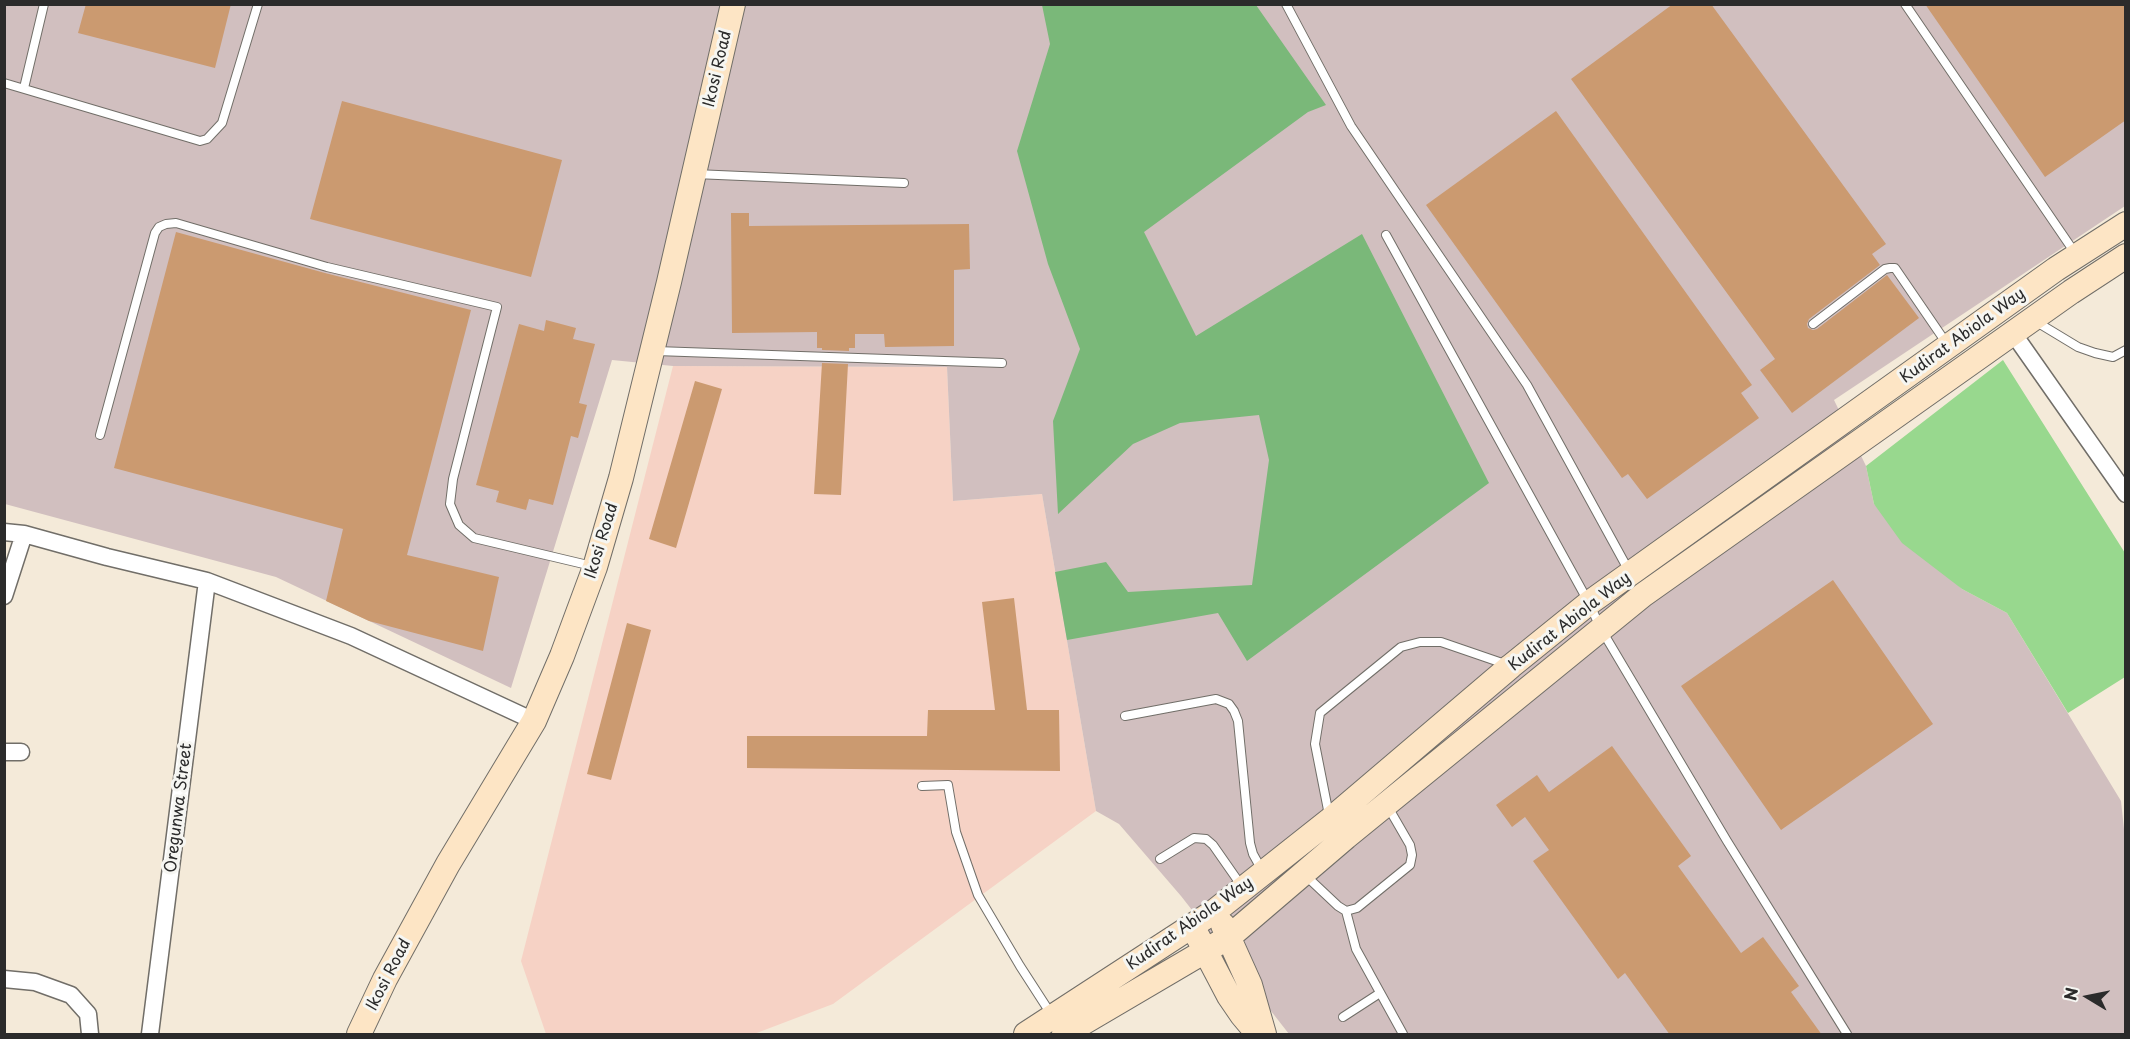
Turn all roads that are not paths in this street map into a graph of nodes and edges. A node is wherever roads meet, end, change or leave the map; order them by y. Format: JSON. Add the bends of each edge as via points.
{"nodes":[{"id":1,"x":44,"y":4,"type":"edge"},
{"id":2,"x":258,"y":4,"type":"edge"},
{"id":3,"x":733,"y":4,"type":"edge"},
{"id":4,"x":1286,"y":4,"type":"edge"},
{"id":5,"x":1905,"y":4,"type":"edge"},
{"id":6,"x":4,"y":83,"type":"edge"},
{"id":7,"x":24,"y":88,"type":"junction"},
{"id":8,"x":694,"y":174,"type":"junction"},
{"id":9,"x":904,"y":183,"type":"dead end"},
{"id":10,"x":2126,"y":224,"type":"edge"},
{"id":11,"x":1386,"y":235,"type":"dead end"},
{"id":12,"x":2077,"y":256,"type":"junction"},
{"id":13,"x":2126,"y":256,"type":"edge"},
{"id":14,"x":1813,"y":324,"type":"dead end"},
{"id":15,"x":2023,"y":326,"type":"junction"},
{"id":16,"x":1949,"y":346,"type":"junction"},
{"id":17,"x":2126,"y":350,"type":"edge"},
{"id":18,"x":652,"y":351,"type":"junction"},
{"id":19,"x":1002,"y":363,"type":"dead end"},
{"id":20,"x":100,"y":435,"type":"dead end"},
{"id":21,"x":2126,"y":494,"type":"edge"},
{"id":22,"x":4,"y":532,"type":"edge"},
{"id":23,"x":24,"y":534,"type":"junction"},
{"id":24,"x":596,"y":567,"type":"junction"},
{"id":25,"x":207,"y":581,"type":"junction"},
{"id":26,"x":1637,"y":585,"type":"junction"},
{"id":27,"x":4,"y":596,"type":"edge"},
{"id":28,"x":1589,"y":603,"type":"junction"},
{"id":29,"x":1601,"y":629,"type":"junction"},
{"id":30,"x":1511,"y":666,"type":"junction"},
{"id":31,"x":1125,"y":716,"type":"dead end"},
{"id":32,"x":534,"y":721,"type":"junction"},
{"id":33,"x":922,"y":786,"type":"dead end"},
{"id":34,"x":1386,"y":804,"type":"junction"},
{"id":35,"x":1330,"y":820,"type":"junction"},
{"id":36,"x":1160,"y":859,"type":"dead end"},
{"id":37,"x":1263,"y":872,"type":"junction"},
{"id":38,"x":1303,"y":873,"type":"junction"},
{"id":39,"x":1243,"y":888,"type":"junction"},
{"id":40,"x":1215,"y":911,"type":"junction"},
{"id":41,"x":1346,"y":911,"type":"junction"},
{"id":42,"x":1192,"y":926,"type":"junction"},
{"id":43,"x":1229,"y":937,"type":"junction"},
{"id":44,"x":1205,"y":952,"type":"junction"},
{"id":45,"x":4,"y":979,"type":"edge"},
{"id":46,"x":1380,"y":993,"type":"junction"},
{"id":47,"x":1343,"y":1017,"type":"dead end"},
{"id":48,"x":1059,"y":1026,"type":"edge"},
{"id":49,"x":90,"y":1035,"type":"edge"},
{"id":50,"x":150,"y":1035,"type":"edge"},
{"id":51,"x":359,"y":1035,"type":"edge"},
{"id":52,"x":1026,"y":1035,"type":"edge"},
{"id":53,"x":1258,"y":1035,"type":"edge"},
{"id":54,"x":1264,"y":1035,"type":"edge"},
{"id":55,"x":1403,"y":1035,"type":"edge"},
{"id":56,"x":1846,"y":1035,"type":"edge"}],
"edges":[{"from":1,"to":7,"type":"lane"},
{"from":2,"to":7,"type":"lane","via":[[222,123],[207,139],[200,141]]},
{"from":3,"to":8,"type":"main road","name":"Ikosi Road"},
{"from":4,"to":26,"type":"lane","via":[[1351,126],[1527,385]]},
{"from":5,"to":12,"type":"lane"},
{"from":6,"to":7,"type":"lane"},
{"from":8,"to":9,"type":"lane"},
{"from":8,"to":18,"type":"main road","name":"Ikosi Road"},
{"from":10,"to":12,"type":"main road","name":"Kudirat Abiola Way"},
{"from":11,"to":28,"type":"lane"},
{"from":12,"to":16,"type":"main road","name":"Kudirat Abiola Way"},
{"from":13,"to":15,"type":"main road","name":"Kudirat Abiola Way"},
{"from":14,"to":16,"type":"lane","via":[[1885,268],[1895,268]]},
{"from":15,"to":17,"type":"lane","via":[[2095,353],[2113,357]]},
{"from":15,"to":21,"type":"street"},
{"from":15,"to":26,"type":"main road","name":"Kudirat Abiola Way"},
{"from":16,"to":26,"type":"main road","name":"Kudirat Abiola Way"},
{"from":18,"to":19,"type":"lane"},
{"from":18,"to":24,"type":"main road","name":"Ikosi Road"},
{"from":20,"to":24,"type":"lane","via":[[155,232],[166,224],[176,223],[327,267],[497,307],[450,504],[459,525],[474,538]]},
{"from":22,"to":23,"type":"street"},
{"from":23,"to":25,"type":"street"},
{"from":23,"to":27,"type":"street"},
{"from":24,"to":32,"type":"main road","name":"Ikosi Road"},
{"from":25,"to":32,"type":"street","via":[[351,636]]},
{"from":25,"to":50,"type":"street","name":"Oregunwa Street"},
{"from":26,"to":28,"type":"main road","name":"Kudirat Abiola Way"},
{"from":26,"to":29,"type":"main road","name":"Kudirat Abiola Way"},
{"from":28,"to":29,"type":"lane"},
{"from":28,"to":30,"type":"main road","name":"Kudirat Abiola Way"},
{"from":29,"to":34,"type":"main road","name":"Kudirat Abiola Way"},
{"from":29,"to":56,"type":"lane"},
{"from":30,"to":35,"type":"main road","name":"Kudirat Abiola Way"},
{"from":30,"to":35,"type":"lane","via":[[1441,642],[1420,642],[1401,647],[1320,713],[1315,744]]},
{"from":31,"to":37,"type":"lane","via":[[1216,699],[1229,704],[1238,722],[1250,843]]},
{"from":32,"to":51,"type":"main road","name":"Ikosi Road","via":[[448,864]]},
{"from":33,"to":48,"type":"lane","via":[[948,785],[956,832],[978,895]]},
{"from":34,"to":38,"type":"main road","name":"Kudirat Abiola Way"},
{"from":34,"to":41,"type":"lane","via":[[1410,845],[1410,865],[1356,908]]},
{"from":35,"to":37,"type":"main road","name":"Kudirat Abiola Way"},
{"from":36,"to":39,"type":"lane","via":[[1194,838],[1206,840]]},
{"from":37,"to":39,"type":"main road","name":"Kudirat Abiola Way"},
{"from":38,"to":41,"type":"lane"},
{"from":38,"to":43,"type":"main road","name":"Kudirat Abiola Way"},
{"from":39,"to":40,"type":"main road","name":"Kudirat Abiola Way"},
{"from":40,"to":42,"type":"main road","name":"Kudirat Abiola Way"},
{"from":40,"to":43,"type":"main road"},
{"from":41,"to":46,"type":"lane","via":[[1356,950]]},
{"from":42,"to":44,"type":"main road"},
{"from":42,"to":48,"type":"main road","name":"Kudirat Abiola Way"},
{"from":43,"to":44,"type":"main road","name":"Kudirat Abiola Way"},
{"from":43,"to":54,"type":"main road","via":[[1250,985]]},
{"from":44,"to":48,"type":"main road","name":"Kudirat Abiola Way"},
{"from":44,"to":53,"type":"main road","via":[[1235,1005]]},
{"from":45,"to":49,"type":"street","via":[[35,982],[71,995],[88,1014]]},
{"from":46,"to":47,"type":"lane"},
{"from":46,"to":55,"type":"lane"},
{"from":48,"to":52,"type":"main road","name":"Kudirat Abiola Way"}]}
